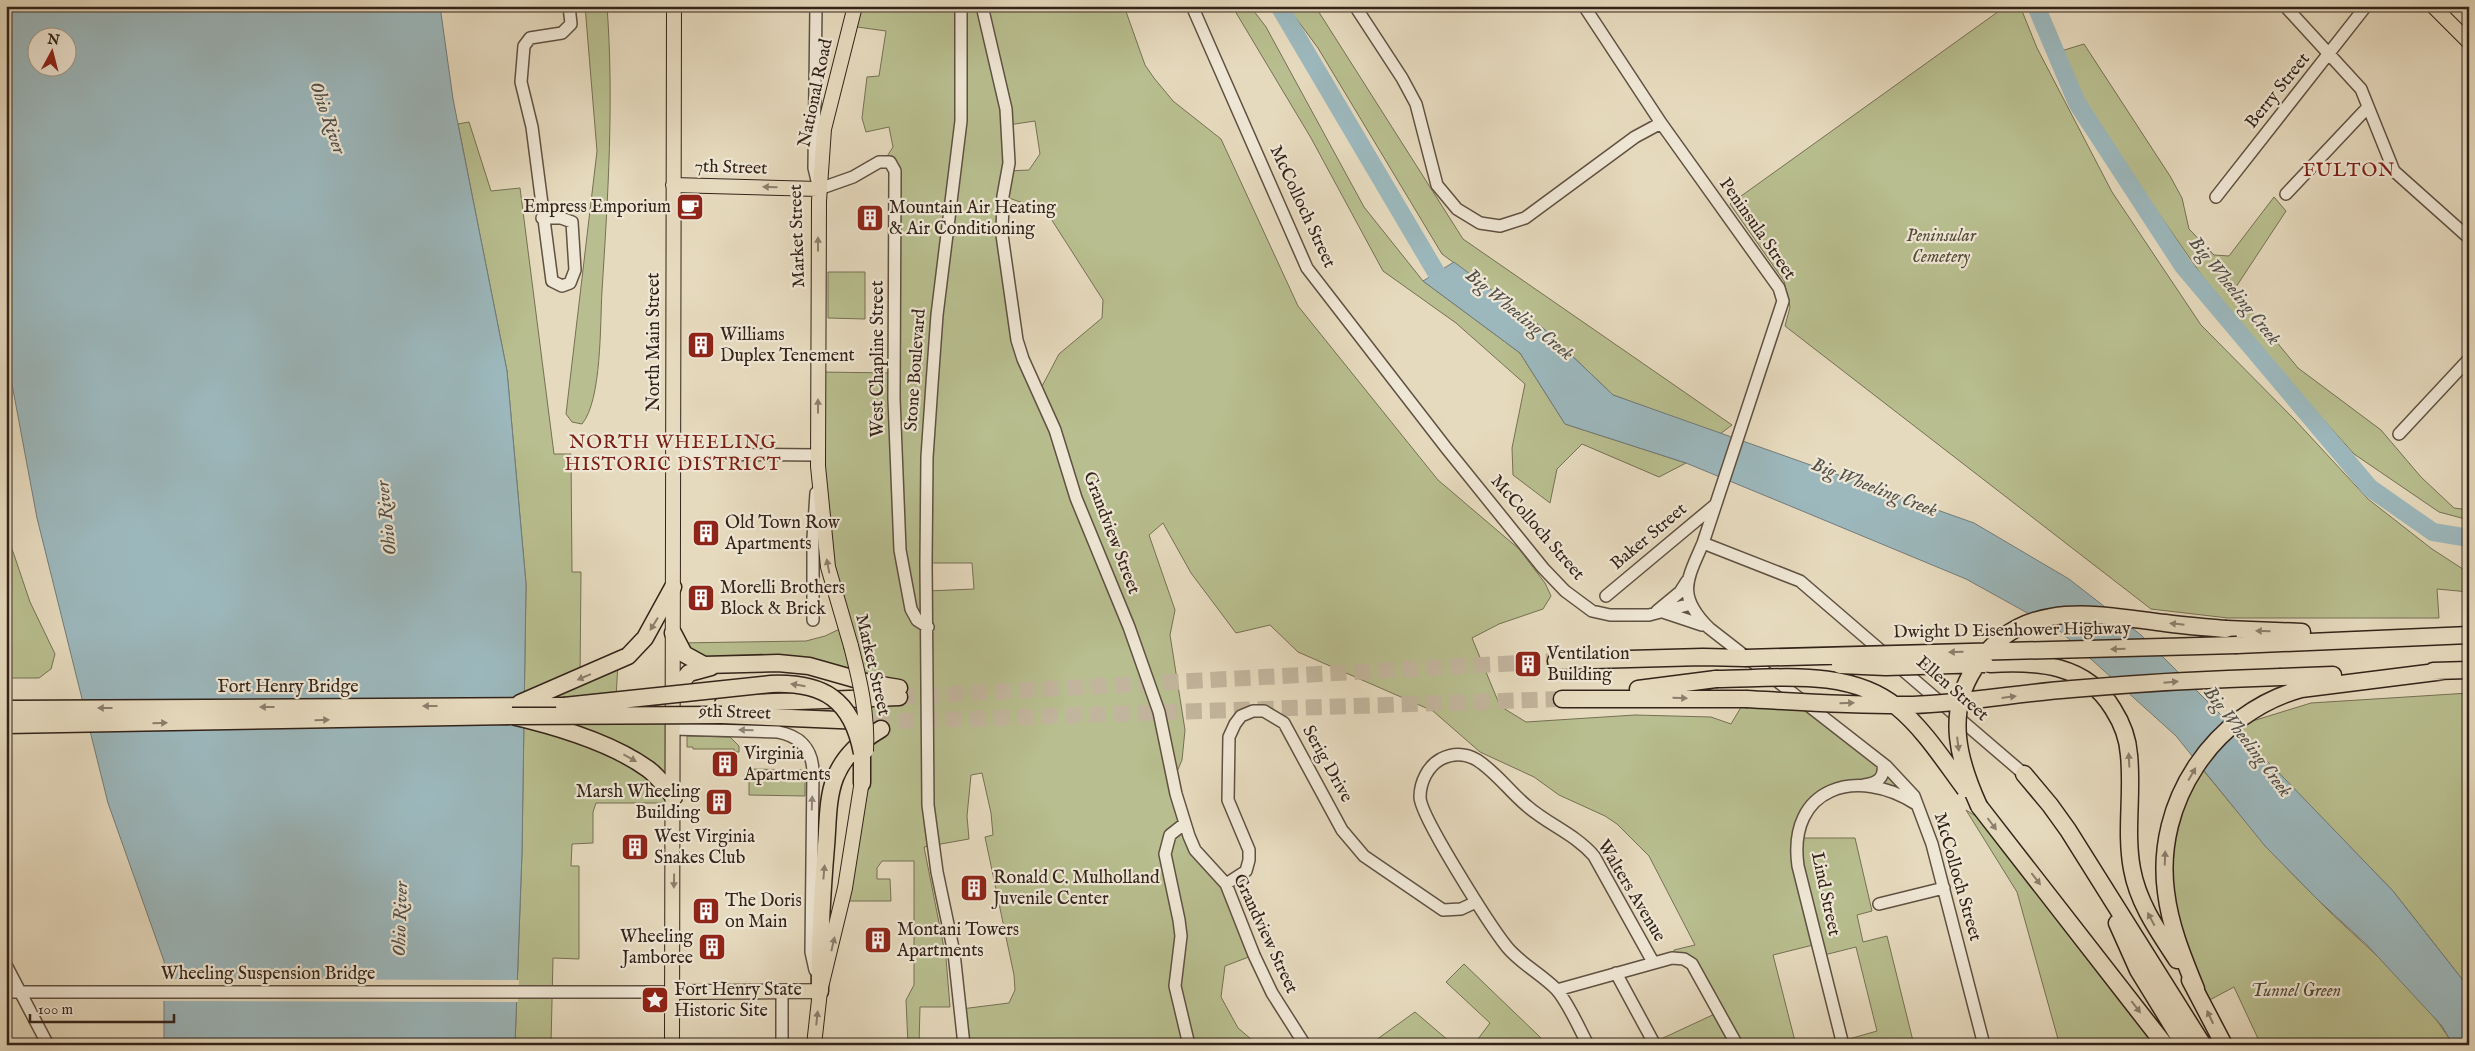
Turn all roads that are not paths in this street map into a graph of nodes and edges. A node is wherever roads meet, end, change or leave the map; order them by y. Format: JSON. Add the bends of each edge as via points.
{"nodes":[{"id":1,"x":569,"y":6,"type":"edge"},
{"id":2,"x":674,"y":6,"type":"edge"},
{"id":3,"x":816,"y":6,"type":"edge"},
{"id":4,"x":855,"y":6,"type":"edge"},
{"id":5,"x":962,"y":6,"type":"edge"},
{"id":6,"x":982,"y":6,"type":"edge"},
{"id":7,"x":1192,"y":6,"type":"edge"},
{"id":8,"x":1355,"y":6,"type":"edge"},
{"id":9,"x":1584,"y":6,"type":"edge"},
{"id":10,"x":2285,"y":6,"type":"edge"},
{"id":11,"x":2366,"y":6,"type":"edge"},
{"id":12,"x":2433,"y":6,"type":"edge"},
{"id":13,"x":2469,"y":42,"type":"edge"},
{"id":14,"x":2330,"y":54,"type":"junction"},
{"id":15,"x":2368,"y":107,"type":"junction"},
{"id":16,"x":1660,"y":123,"type":"junction"},
{"id":17,"x":673,"y":185,"type":"junction"},
{"id":18,"x":819,"y":189,"type":"junction"},
{"id":19,"x":2286,"y":194,"type":"dead end"},
{"id":20,"x":2216,"y":197,"type":"dead end"},
{"id":21,"x":542,"y":218,"type":"junction"},
{"id":22,"x":2469,"y":238,"type":"edge"},
{"id":23,"x":2469,"y":359,"type":"edge"},
{"id":24,"x":2399,"y":434,"type":"dead end"},
{"id":25,"x":673,"y":454,"type":"junction"},
{"id":26,"x":818,"y":460,"type":"junction"},
{"id":27,"x":1716,"y":501,"type":"junction"},
{"id":28,"x":1703,"y":543,"type":"junction"},
{"id":29,"x":1687,"y":580,"type":"junction"},
{"id":30,"x":673,"y":587,"type":"junction"},
{"id":31,"x":1606,"y":596,"type":"dead end"},
{"id":32,"x":1690,"y":604,"type":"junction"},
{"id":33,"x":1658,"y":613,"type":"junction"},
{"id":34,"x":813,"y":620,"type":"dead end"},
{"id":35,"x":928,"y":626,"type":"junction"},
{"id":36,"x":1709,"y":628,"type":"junction"},
{"id":37,"x":673,"y":633,"type":"junction"},
{"id":38,"x":2469,"y":635,"type":"edge"},
{"id":39,"x":2417,"y":637,"type":"junction"},
{"id":40,"x":1745,"y":658,"type":"junction"},
{"id":41,"x":1556,"y":661,"type":"tunnel mouth"},
{"id":42,"x":716,"y":666,"type":"junction"},
{"id":43,"x":2469,"y":670,"type":"edge"},
{"id":44,"x":2444,"y":671,"type":"junction"},
{"id":45,"x":673,"y":692,"type":"junction"},
{"id":46,"x":6,"y":702,"type":"edge"},
{"id":47,"x":564,"y":706,"type":"junction"},
{"id":48,"x":63,"y":708,"type":"junction"},
{"id":49,"x":6,"y":709,"type":"edge"},
{"id":50,"x":723,"y":710,"type":"junction"},
{"id":51,"x":513,"y":711,"type":"junction"},
{"id":52,"x":6,"y":725,"type":"edge"},
{"id":53,"x":94,"y":725,"type":"junction"},
{"id":54,"x":673,"y":729,"type":"junction"},
{"id":55,"x":6,"y":736,"type":"edge"},
{"id":56,"x":864,"y":752,"type":"junction"},
{"id":57,"x":1883,"y":764,"type":"junction"},
{"id":58,"x":2024,"y":774,"type":"joint"},
{"id":59,"x":862,"y":783,"type":"joint"},
{"id":60,"x":1859,"y":785,"type":"junction"},
{"id":61,"x":674,"y":797,"type":"junction"},
{"id":62,"x":1918,"y":806,"type":"junction"},
{"id":63,"x":1979,"y":806,"type":"junction"},
{"id":64,"x":1184,"y":824,"type":"junction"},
{"id":65,"x":1226,"y":884,"type":"junction"},
{"id":66,"x":2101,"y":884,"type":"junction"},
{"id":67,"x":1944,"y":888,"type":"junction"},
{"id":68,"x":1476,"y":902,"type":"junction"},
{"id":69,"x":1879,"y":904,"type":"dead end"},
{"id":70,"x":1653,"y":962,"type":"junction"},
{"id":71,"x":6,"y":964,"type":"edge"},
{"id":72,"x":1616,"y":973,"type":"junction"},
{"id":73,"x":2196,"y":989,"type":"junction"},
{"id":74,"x":1557,"y":990,"type":"junction"},
{"id":75,"x":782,"y":991,"type":"junction"},
{"id":76,"x":820,"y":991,"type":"junction"},
{"id":77,"x":6,"y":992,"type":"edge"},
{"id":78,"x":20,"y":992,"type":"junction"},
{"id":79,"x":672,"y":992,"type":"junction"},
{"id":80,"x":48,"y":1045,"type":"edge"},
{"id":81,"x":672,"y":1045,"type":"edge"},
{"id":82,"x":782,"y":1045,"type":"edge"},
{"id":83,"x":814,"y":1045,"type":"edge"},
{"id":84,"x":964,"y":1045,"type":"edge"},
{"id":85,"x":1189,"y":1045,"type":"edge"},
{"id":86,"x":1305,"y":1045,"type":"edge"},
{"id":87,"x":1588,"y":1045,"type":"edge"},
{"id":88,"x":1655,"y":1045,"type":"edge"},
{"id":89,"x":1737,"y":1045,"type":"edge"},
{"id":90,"x":1843,"y":1045,"type":"edge"},
{"id":91,"x":1984,"y":1045,"type":"edge"},
{"id":92,"x":2165,"y":1045,"type":"edge"},
{"id":93,"x":2184,"y":1045,"type":"edge"},
{"id":94,"x":2203,"y":1045,"type":"edge"},
{"id":95,"x":2224,"y":1045,"type":"edge"}],
"edges":[{"from":1,"to":21,"type":"street","via":[[571,24],[562,33],[530,38],[524,46],[520,82],[532,127]]},
{"from":2,"to":17,"type":"main road","name":"North Main Street"},
{"from":3,"to":18,"type":"street","name":"Market Street","via":[[814,168]]},
{"from":4,"to":18,"type":"main road","name":"National Road","via":[[824,129]]},
{"from":5,"to":35,"type":"street","name":"Stone Boulevard","via":[[961,121],[937,315],[927,457]]},
{"from":6,"to":64,"type":"street","name":"Grandview Street","via":[[1008,125],[1009,162],[1003,196],[1002,235],[1017,340],[1055,430],[1076,498],[1129,627],[1159,712]]},
{"from":7,"to":33,"type":"street","name":"McColloch Street","via":[[1307,268],[1447,449],[1565,591],[1592,611],[1628,616]]},
{"from":8,"to":16,"type":"street","via":[[1416,104],[1437,185],[1457,209],[1480,223],[1500,226],[1525,218],[1635,137]]},
{"from":9,"to":16,"type":"street","name":"Peninsula Street"},
{"from":10,"to":14,"type":"street"},
{"from":11,"to":14,"type":"street","name":"Berry Street"},
{"from":12,"to":13,"type":"main road"},
{"from":14,"to":15,"type":"street","via":[[2361,89]]},
{"from":14,"to":20,"type":"street","name":"Berry Street"},
{"from":15,"to":19,"type":"street"},
{"from":15,"to":22,"type":"street","via":[[2394,171]]},
{"from":16,"to":27,"type":"street","name":"Peninsula Street","via":[[1779,288],[1784,301]]},
{"from":18,"to":17,"type":"main road","name":"7th Street","one_way":true},
{"from":17,"to":25,"type":"main road","name":"North Main Street"},
{"from":26,"to":18,"type":"main road","name":"Market Street","one_way":true},
{"from":18,"to":35,"type":"street","name":"West Chapline Street","via":[[852,178],[879,162],[887,161],[894,166],[894,399],[900,550],[911,609],[917,620]]},
{"from":21,"to":21,"type":"street","via":[[552,281],[562,286],[570,283],[575,270],[572,222],[561,218]]},
{"from":23,"to":24,"type":"street"},
{"from":25,"to":26,"type":"street"},
{"from":25,"to":30,"type":"main road","name":"North Main Street"},
{"from":26,"to":34,"type":"street","name":"Market Street","via":[[813,538]]},
{"from":56,"to":26,"type":"main road","name":"Market Street","one_way":true,"bridge":true,"via":[[867,727],[861,683],[828,567]]},
{"from":27,"to":28,"type":"street","name":"Peninsula Street"},
{"from":27,"to":31,"type":"street","name":"Baker Street"},
{"from":28,"to":29,"type":"street","name":"Peninsula Street"},
{"from":28,"to":58,"type":"street","name":"Ellen Street","via":[[1800,581]]},
{"from":29,"to":32,"type":"street"},
{"from":29,"to":33,"type":"street","via":[[1680,592]]},
{"from":30,"to":37,"type":"main road","name":"North Main Street"},
{"from":30,"to":51,"type":"highway","one_way":true,"via":[[645,638],[628,656]]},
{"from":32,"to":33,"type":"street","name":"McColloch Street"},
{"from":32,"to":36,"type":"street","name":"McColloch Street","via":[[1694,614]]},
{"from":33,"to":36,"type":"street","via":[[1675,615]]},
{"from":35,"to":84,"type":"street","name":"Stone Boulevard","via":[[928,805],[954,953]]},
{"from":36,"to":57,"type":"street","name":"McColloch Street"},
{"from":37,"to":42,"type":"highway","via":[[680,649],[690,659]]},
{"from":37,"to":45,"type":"main road","name":"North Main Street"},
{"from":38,"to":39,"type":"highway","name":"Dwight D Eisenhower Highway"},
{"from":39,"to":40,"type":"highway","name":"Dwight D Eisenhower Highway","one_way":true,"bridge":true},
{"from":39,"to":63,"type":"highway","one_way":true,"bridge":true,"via":[[2226,629],[2111,614],[2043,618],[2018,626],[1984,654],[1968,677],[1957,715],[1958,750],[1964,774]]},
{"from":40,"to":41,"type":"highway","name":"Dwight D Eisenhower Highway"},
{"from":73,"to":40,"type":"highway","one_way":true,"bridge":true,"via":[[2154,926],[2136,885],[2130,848],[2129,754],[2124,730],[2105,696],[2086,679],[2052,666],[2026,662],[1886,667],[1814,665]]},
{"from":42,"to":45,"type":"highway","via":[[689,673]]},
{"from":42,"to":50,"type":"highway","via":[[778,663],[809,666],[899,692]]},
{"from":43,"to":44,"type":"highway"},
{"from":63,"to":44,"type":"highway","one_way":true,"bridge":true,"via":[[1896,706],[1876,693],[1852,684],[1830,680],[1716,679],[1562,699],[1746,699],[1832,704],[1912,705],[2213,679]]},
{"from":73,"to":44,"type":"highway","one_way":true,"via":[[2176,941],[2166,891],[2165,841],[2184,787],[2212,746],[2239,719],[2283,694]]},
{"from":45,"to":54,"type":"main road","name":"North Main Street"},
{"from":46,"to":48,"type":"highway"},
{"from":47,"to":50,"type":"highway","bridge":true},
{"from":47,"to":51,"type":"highway"},
{"from":56,"to":47,"type":"highway","one_way":true,"bridge":true,"via":[[855,724],[840,704],[820,691],[800,684],[762,684]]},
{"from":48,"to":49,"type":"highway"},
{"from":51,"to":48,"type":"highway","name":"Fort Henry Bridge","one_way":true},
{"from":50,"to":51,"type":"highway","bridge":true},
{"from":76,"to":50,"type":"highway","one_way":true,"via":[[820,927],[832,792],[835,778],[849,754],[877,725]]},
{"from":53,"to":51,"type":"highway","name":"Fort Henry Bridge","one_way":true},
{"from":51,"to":61,"type":"highway","one_way":true,"bridge":true,"via":[[627,756],[650,770]]},
{"from":52,"to":53,"type":"highway"},
{"from":53,"to":55,"type":"highway"},
{"from":54,"to":61,"type":"main road","name":"North Main Street"},
{"from":76,"to":54,"type":"street","name":"9th Street","one_way":true,"via":[[811,952],[812,758],[807,747],[794,737],[778,732]]},
{"from":56,"to":59,"type":"highway"},
{"from":57,"to":60,"type":"street","name":"Lind Street","via":[[1883,773],[1877,781]]},
{"from":57,"to":62,"type":"street","name":"McColloch Street","via":[[1905,785]]},
{"from":58,"to":66,"type":"highway","via":[[2050,805]]},
{"from":76,"to":59,"type":"main road","one_way":true,"via":[[845,888]]},
{"from":60,"to":62,"type":"street","name":"Lind Street","via":[[1884,790]]},
{"from":60,"to":90,"type":"street","name":"Lind Street","via":[[1841,786],[1819,797],[1806,812],[1796,838],[1798,866]]},
{"from":61,"to":79,"type":"main road","name":"North Main Street","one_way":true},
{"from":62,"to":67,"type":"street","name":"McColloch Street"},
{"from":63,"to":92,"type":"highway","one_way":true},
{"from":64,"to":65,"type":"street","name":"Grandview Street","via":[[1195,850]]},
{"from":64,"to":85,"type":"street","via":[[1170,834],[1165,854],[1180,928],[1175,986]]},
{"from":65,"to":68,"type":"street","name":"Serig Drive","via":[[1246,871],[1249,860],[1249,850],[1228,800],[1229,738],[1241,716],[1264,711],[1284,723],[1342,830],[1364,856],[1443,910],[1461,910]]},
{"from":65,"to":86,"type":"street","name":"Grandview Street","via":[[1272,993]]},
{"from":66,"to":93,"type":"highway","via":[[2138,970]]},
{"from":66,"to":94,"type":"highway"},
{"from":67,"to":69,"type":"street"},
{"from":67,"to":91,"type":"street","name":"McColloch Street"},
{"from":68,"to":70,"type":"street","name":"Walters Avenue","via":[[1425,814],[1420,797],[1422,782],[1429,769],[1437,761],[1458,754],[1478,761],[1528,808],[1584,845],[1594,856]]},
{"from":68,"to":74,"type":"street","name":"Walters Avenue","via":[[1508,948]]},
{"from":70,"to":72,"type":"street"},
{"from":70,"to":89,"type":"street","via":[[1672,958],[1692,964]]},
{"from":71,"to":78,"type":"street"},
{"from":72,"to":74,"type":"street"},
{"from":72,"to":88,"type":"street"},
{"from":95,"to":73,"type":"highway","one_way":true},
{"from":74,"to":87,"type":"street","name":"Walters Avenue"},
{"from":75,"to":76,"type":"main road"},
{"from":75,"to":79,"type":"main road"},
{"from":75,"to":82,"type":"street"},
{"from":83,"to":76,"type":"main road","one_way":true},
{"from":77,"to":78,"type":"street","name":"Wheeling Suspension Bridge"},
{"from":78,"to":79,"type":"street","name":"Wheeling Suspension Bridge"},
{"from":78,"to":80,"type":"street"},
{"from":79,"to":81,"type":"main road","name":"North Main Street"}]}
